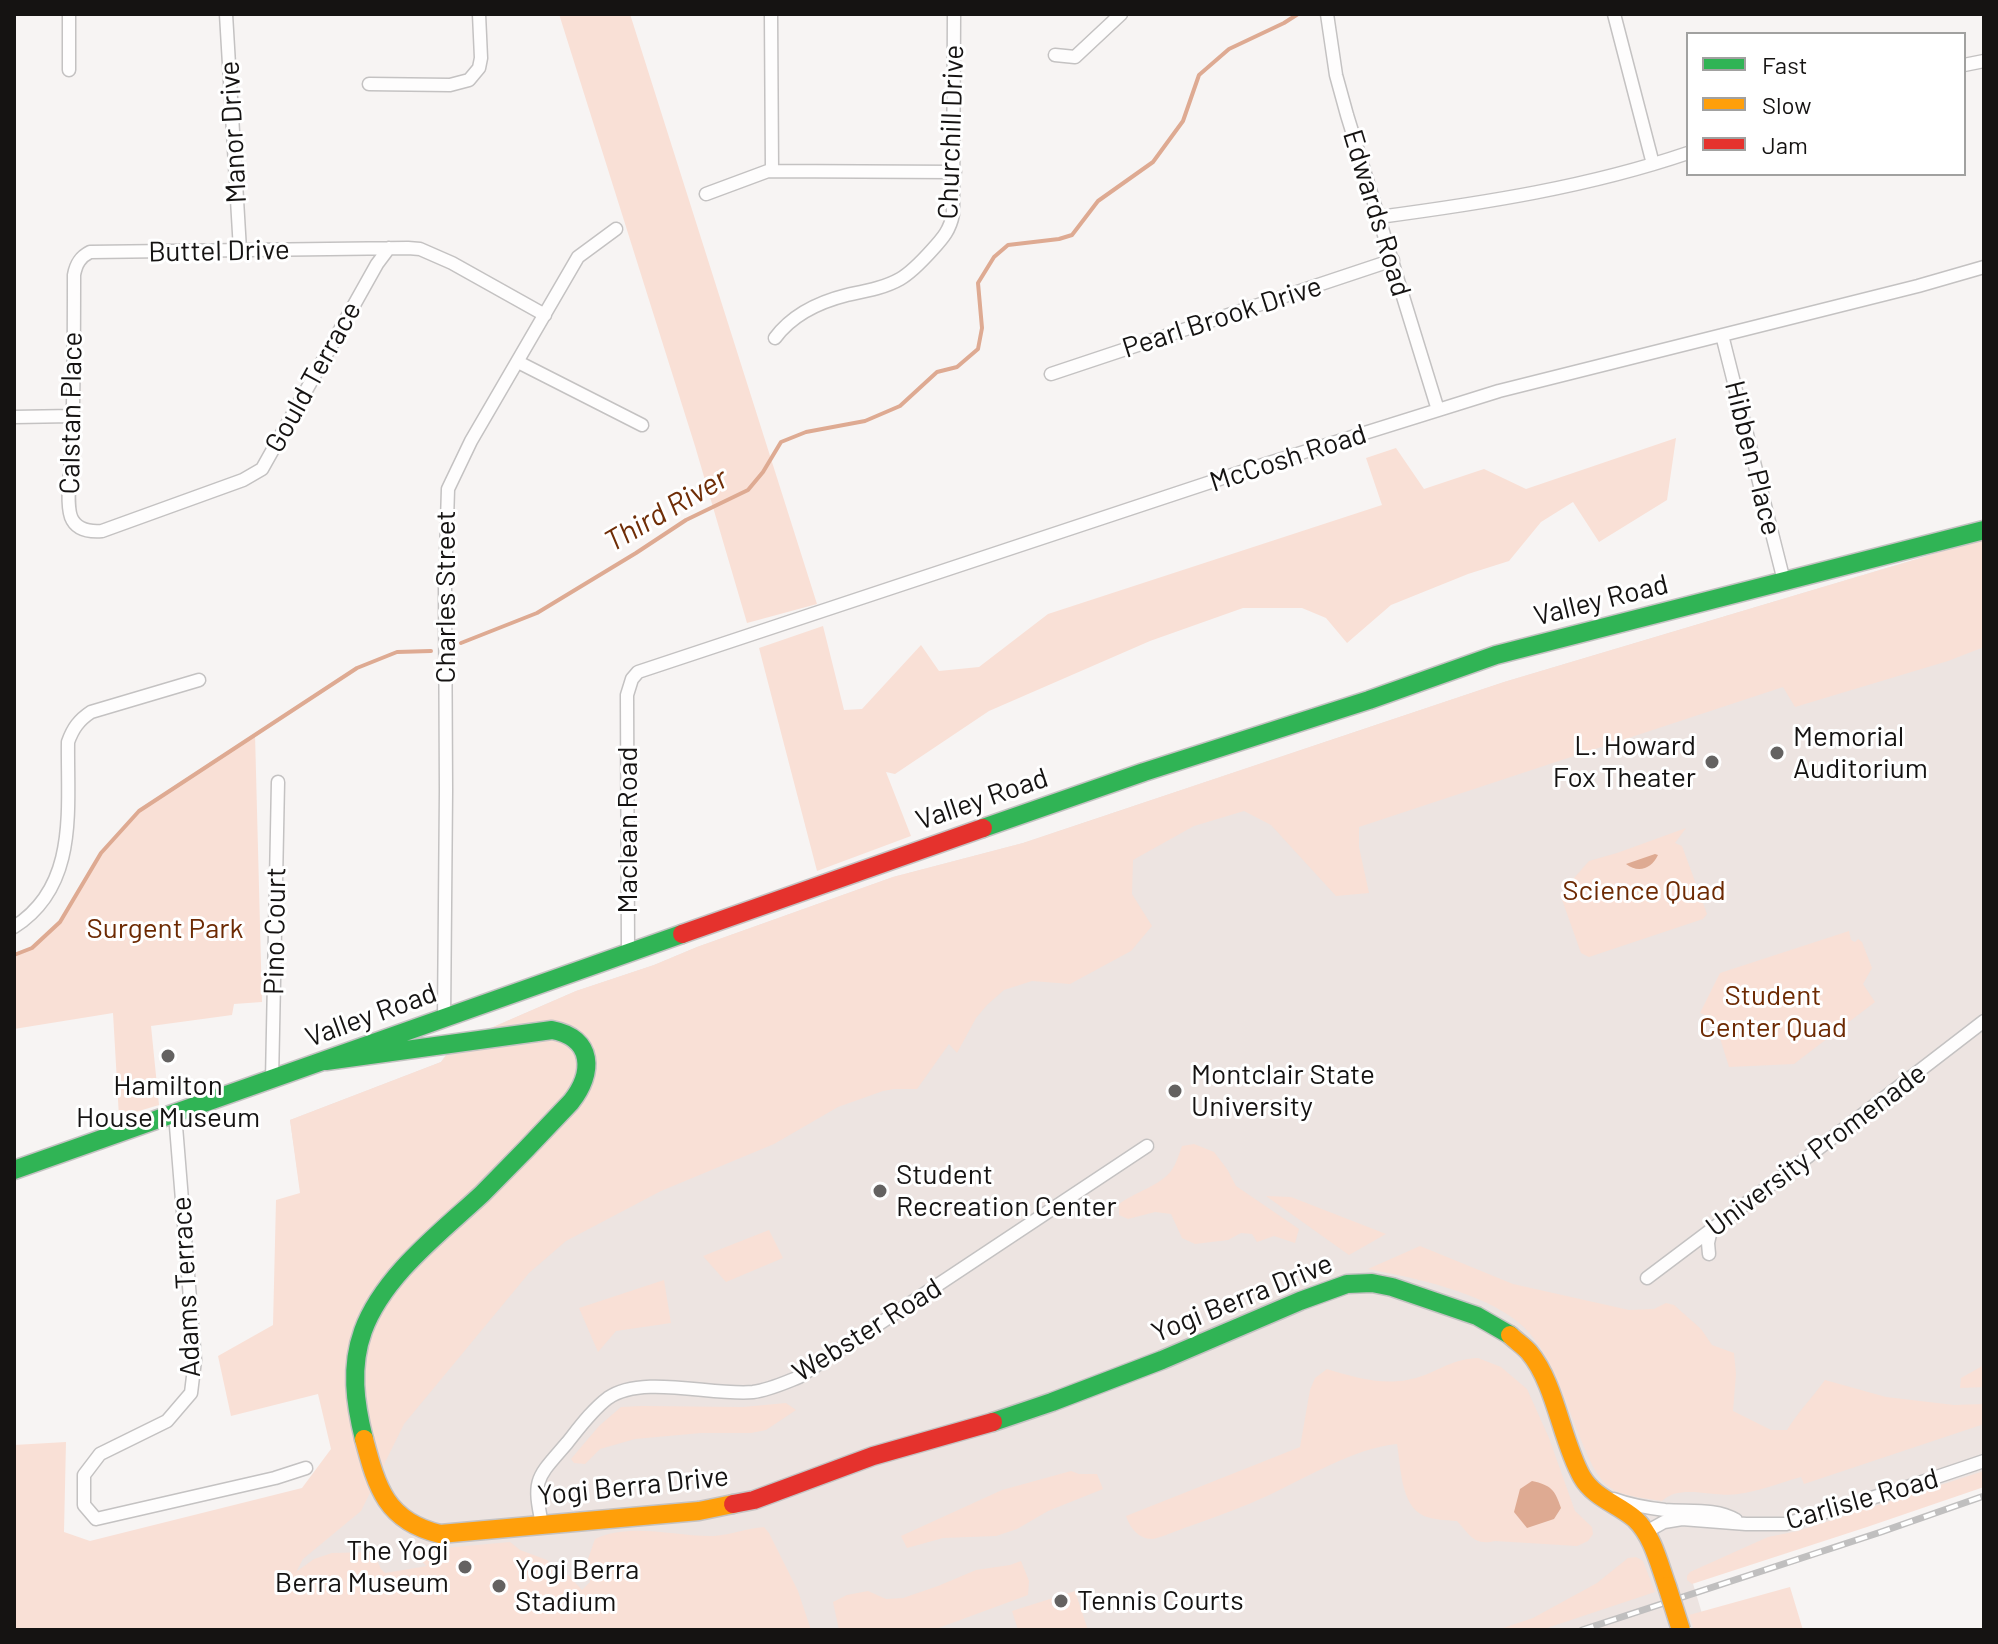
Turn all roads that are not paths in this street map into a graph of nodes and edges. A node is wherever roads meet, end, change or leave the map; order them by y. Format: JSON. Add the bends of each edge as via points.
{"nodes":[{"id":1,"x":69,"y":14,"type":"edge"},
{"id":2,"x":226,"y":14,"type":"edge"},
{"id":3,"x":479,"y":14,"type":"edge"},
{"id":4,"x":771,"y":14,"type":"edge"},
{"id":5,"x":954,"y":14,"type":"edge"},
{"id":6,"x":1121,"y":14,"type":"edge"},
{"id":7,"x":1327,"y":14,"type":"edge"},
{"id":8,"x":1614,"y":14,"type":"edge"},
{"id":9,"x":1055,"y":55,"type":"dead end"},
{"id":10,"x":69,"y":70,"type":"dead end"},
{"id":11,"x":369,"y":84,"type":"dead end"},
{"id":12,"x":1686,"y":154,"type":"edge"},
{"id":13,"x":1653,"y":164,"type":"junction"},
{"id":14,"x":772,"y":171,"type":"junction"},
{"id":15,"x":955,"y":172,"type":"junction"},
{"id":16,"x":706,"y":194,"type":"dead end"},
{"id":17,"x":1379,"y":217,"type":"junction"},
{"id":18,"x":616,"y":229,"type":"dead end"},
{"id":19,"x":389,"y":248,"type":"junction"},
{"id":20,"x":240,"y":250,"type":"junction"},
{"id":21,"x":1393,"y":260,"type":"junction"},
{"id":22,"x":1984,"y":267,"type":"edge"},
{"id":23,"x":74,"y":287,"type":"joint"},
{"id":24,"x":545,"y":315,"type":"junction"},
{"id":25,"x":1722,"y":335,"type":"junction"},
{"id":26,"x":775,"y":338,"type":"dead end"},
{"id":27,"x":518,"y":362,"type":"junction"},
{"id":28,"x":1051,"y":374,"type":"dead end"},
{"id":29,"x":1438,"y":410,"type":"junction"},
{"id":30,"x":73,"y":416,"type":"junction"},
{"id":31,"x":14,"y":417,"type":"edge"},
{"id":32,"x":642,"y":425,"type":"dead end"},
{"id":33,"x":86,"y":530,"type":"joint"},
{"id":34,"x":1984,"y":530,"type":"edge"},
{"id":35,"x":1784,"y":581,"type":"junction"},
{"id":36,"x":199,"y":680,"type":"dead end"},
{"id":37,"x":627,"y":707,"type":"joint"},
{"id":38,"x":278,"y":782,"type":"dead end"},
{"id":39,"x":14,"y":927,"type":"edge"},
{"id":40,"x":628,"y":953,"type":"junction"},
{"id":41,"x":444,"y":1019,"type":"junction"},
{"id":42,"x":1984,"y":1021,"type":"edge"},
{"id":43,"x":326,"y":1061,"type":"junction"},
{"id":44,"x":272,"y":1080,"type":"junction"},
{"id":45,"x":175,"y":1114,"type":"junction"},
{"id":46,"x":1147,"y":1146,"type":"dead end"},
{"id":47,"x":14,"y":1170,"type":"edge"},
{"id":48,"x":1711,"y":1230,"type":"junction"},
{"id":49,"x":1709,"y":1254,"type":"dead end"},
{"id":50,"x":1647,"y":1278,"type":"dead end"},
{"id":51,"x":1984,"y":1461,"type":"edge"},
{"id":52,"x":306,"y":1468,"type":"dead end"},
{"id":53,"x":1591,"y":1488,"type":"junction"},
{"id":54,"x":542,"y":1524,"type":"junction"},
{"id":55,"x":1743,"y":1524,"type":"junction"},
{"id":56,"x":1646,"y":1532,"type":"junction"},
{"id":57,"x":1681,"y":1630,"type":"edge"}],
"edges":[{"from":1,"to":10,"type":"street"},
{"from":2,"to":20,"type":"street","name":"Manor Drive"},
{"from":3,"to":11,"type":"street","via":[[481,58],[469,80],[450,85]]},
{"from":4,"to":14,"type":"street"},
{"from":5,"to":15,"type":"street","name":"Churchill Drive"},
{"from":6,"to":9,"type":"street","via":[[1075,57]]},
{"from":7,"to":17,"type":"street","name":"Edwards Road","via":[[1336,75]]},
{"from":8,"to":13,"type":"street"},
{"from":12,"to":13,"type":"street"},
{"from":13,"to":17,"type":"street","via":[[1533,194]]},
{"from":14,"to":15,"type":"street"},
{"from":14,"to":16,"type":"street"},
{"from":15,"to":26,"type":"street","name":"Churchill Drive","via":[[951,224],[926,257],[894,282],[798,315]]},
{"from":17,"to":21,"type":"street","name":"Edwards Road"},
{"from":18,"to":24,"type":"street","name":"Charles Street","via":[[578,257]]},
{"from":19,"to":20,"type":"street","name":"Buttel Drive"},
{"from":19,"to":24,"type":"street","name":"Buttel Drive","via":[[420,249]]},
{"from":19,"to":33,"type":"street","name":"Gould Terrace","via":[[262,469],[102,531]]},
{"from":20,"to":23,"type":"street","name":"Buttel Drive","via":[[90,252],[77,264]]},
{"from":21,"to":28,"type":"street","name":"Pearl Brook Drive"},
{"from":21,"to":29,"type":"street","name":"Edwards Road"},
{"from":22,"to":25,"type":"street","name":"McCosh Road"},
{"from":23,"to":30,"type":"street","name":"Calstan Place"},
{"from":24,"to":27,"type":"street","name":"Charles Street"},
{"from":25,"to":29,"type":"street","name":"McCosh Road"},
{"from":25,"to":35,"type":"street","name":"Hibben Place"},
{"from":27,"to":32,"type":"street"},
{"from":27,"to":41,"type":"street","name":"Charles Street","via":[[448,489]]},
{"from":29,"to":37,"type":"street","name":"McCosh Road","via":[[638,672],[629,686]]},
{"from":30,"to":31,"type":"street"},
{"from":30,"to":33,"type":"street","name":"Calstan Place","via":[[69,508],[73,521]]},
{"from":34,"to":35,"type":"street","name":"Valley Road"},
{"from":35,"to":40,"type":"street","name":"Valley Road","via":[[1496,655]]},
{"from":36,"to":39,"type":"street","via":[[91,712],[72,730],[67,828],[56,881],[34,913]]},
{"from":37,"to":40,"type":"street","name":"Maclean Road"},
{"from":38,"to":44,"type":"street","name":"Pino Court"},
{"from":40,"to":41,"type":"street","name":"Valley Road"},
{"from":41,"to":43,"type":"street","name":"Valley Road"},
{"from":42,"to":48,"type":"street","name":"University Promenade"},
{"from":43,"to":44,"type":"street","name":"Valley Road"},
{"from":43,"to":54,"type":"street","name":"Yogi Berra Drive","via":[[552,1030],[569,1033],[588,1059],[579,1091],[388,1287],[371,1315],[357,1359],[359,1421],[383,1498],[401,1518],[440,1534]]},
{"from":44,"to":45,"type":"street","name":"Valley Road"},
{"from":45,"to":47,"type":"street","name":"Valley Road"},
{"from":45,"to":52,"type":"street","name":"Adams Terrace","via":[[195,1360],[191,1393],[167,1421],[100,1454],[84,1475],[84,1505],[96,1519]]},
{"from":46,"to":54,"type":"street","name":"Webster Road","via":[[799,1377],[754,1391],[645,1387],[608,1398],[540,1476],[536,1492]]},
{"from":48,"to":49,"type":"street"},
{"from":48,"to":50,"type":"street","name":"University Promenade"},
{"from":51,"to":55,"type":"street","name":"Carlisle Road","via":[[1803,1520]]},
{"from":53,"to":54,"type":"street","name":"Yogi Berra Drive","via":[[1576,1465],[1540,1369],[1517,1340],[1455,1307],[1366,1283],[1312,1296],[1041,1406],[873,1456],[754,1500],[699,1511]]},
{"from":53,"to":55,"type":"street","via":[[1634,1506],[1723,1514]]},
{"from":53,"to":56,"type":"street","name":"Yogi Berra Drive"},
{"from":55,"to":56,"type":"street","name":"Carlisle Road","via":[[1672,1520]]},
{"from":56,"to":57,"type":"street","bridge":true}]}
